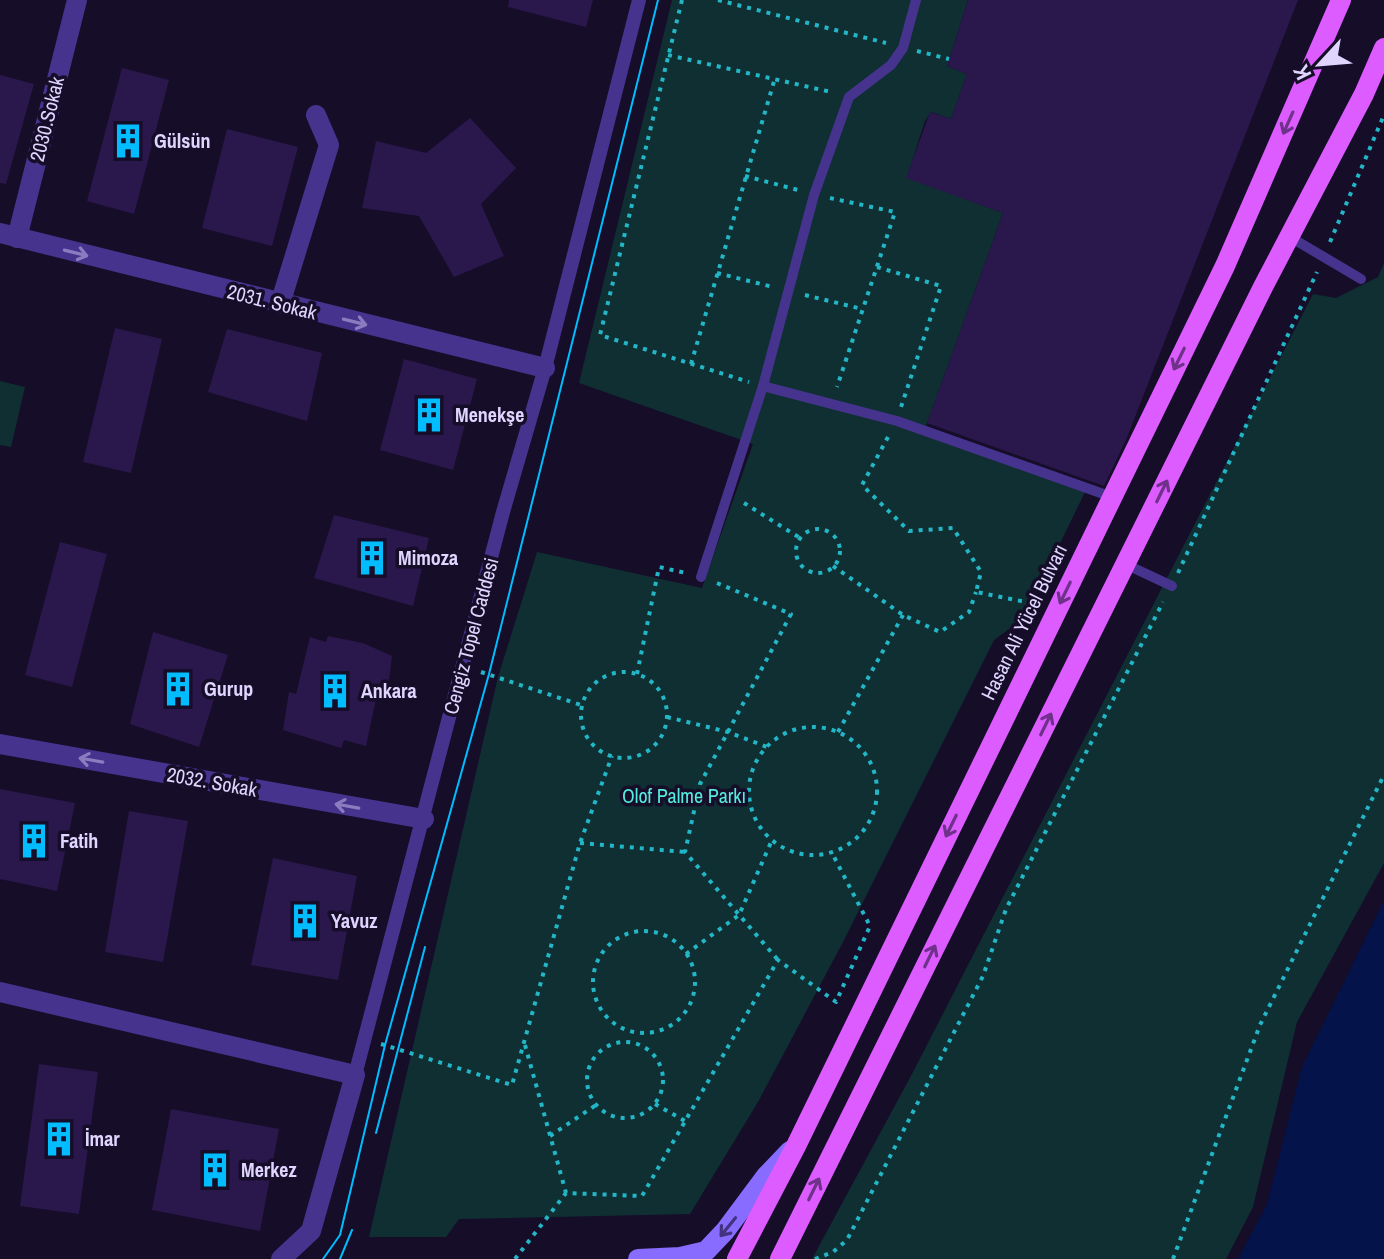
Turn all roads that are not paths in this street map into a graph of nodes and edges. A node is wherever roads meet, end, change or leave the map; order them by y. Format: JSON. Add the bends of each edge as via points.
{"nodes":[{"id":1,"x":77,"y":0,"type":"edge"},
{"id":2,"x":639,"y":0,"type":"edge"},
{"id":3,"x":916,"y":0,"type":"edge"},
{"id":4,"x":1341,"y":0,"type":"edge"},
{"id":5,"x":1384,"y":48,"type":"edge"},
{"id":6,"x":316,"y":115,"type":"dead end"},
{"id":7,"x":8,"y":236,"type":"edge"},
{"id":8,"x":1290,"y":237,"type":"junction"},
{"id":9,"x":1361,"y":279,"type":"dead end"},
{"id":10,"x":280,"y":304,"type":"junction"},
{"id":11,"x":545,"y":368,"type":"junction"},
{"id":12,"x":763,"y":386,"type":"junction"},
{"id":13,"x":1112,"y":497,"type":"junction"},
{"id":14,"x":1125,"y":564,"type":"junction"},
{"id":15,"x":701,"y":577,"type":"road end"},
{"id":16,"x":1172,"y":586,"type":"road end"},
{"id":17,"x":0,"y":744,"type":"edge"},
{"id":18,"x":424,"y":819,"type":"junction"},
{"id":19,"x":0,"y":992,"type":"edge"},
{"id":20,"x":355,"y":1075,"type":"junction"},
{"id":21,"x":796,"y":1146,"type":"junction"},
{"id":22,"x":281,"y":1259,"type":"edge"},
{"id":23,"x":638,"y":1259,"type":"edge"},
{"id":24,"x":737,"y":1259,"type":"edge"},
{"id":25,"x":780,"y":1259,"type":"edge"}],
"edges":[{"from":1,"to":7,"type":"street","name":"2030.Sokak"},
{"from":2,"to":11,"type":"street","name":"Cengiz Topel Caddesi"},
{"from":3,"to":12,"type":"lane","via":[[903,48],[891,65],[849,97],[814,195]]},
{"from":4,"to":13,"type":"main road","name":"Hasan Ali Yücel Bulvarı","one_way":true,"via":[[1225,266]]},
{"from":5,"to":8,"type":"main road"},
{"from":6,"to":10,"type":"street","via":[[329,145]]},
{"from":7,"to":10,"type":"street","name":"2031. Sokak","one_way":true},
{"from":8,"to":9,"type":"lane"},
{"from":14,"to":8,"type":"main road","one_way":true},
{"from":10,"to":11,"type":"street","name":"2031. Sokak","one_way":true},
{"from":11,"to":18,"type":"street","name":"Cengiz Topel Caddesi"},
{"from":12,"to":13,"type":"lane","via":[[897,421]]},
{"from":12,"to":15,"type":"lane"},
{"from":13,"to":21,"type":"main road","name":"Hasan Ali Yücel Bulvarı","one_way":true},
{"from":14,"to":16,"type":"lane"},
{"from":25,"to":14,"type":"main road","one_way":true},
{"from":18,"to":17,"type":"street","name":"2032. Sokak","one_way":true},
{"from":18,"to":20,"type":"street","name":"Cengiz Topel Caddesi"},
{"from":19,"to":20,"type":"street"},
{"from":20,"to":22,"type":"street","name":"Cengiz Topel Caddesi","via":[[311,1231]]},
{"from":21,"to":23,"type":"main road","one_way":true,"via":[[706,1251]]},
{"from":21,"to":24,"type":"main road","name":"Hasan Ali Yücel Bulvarı"}]}
